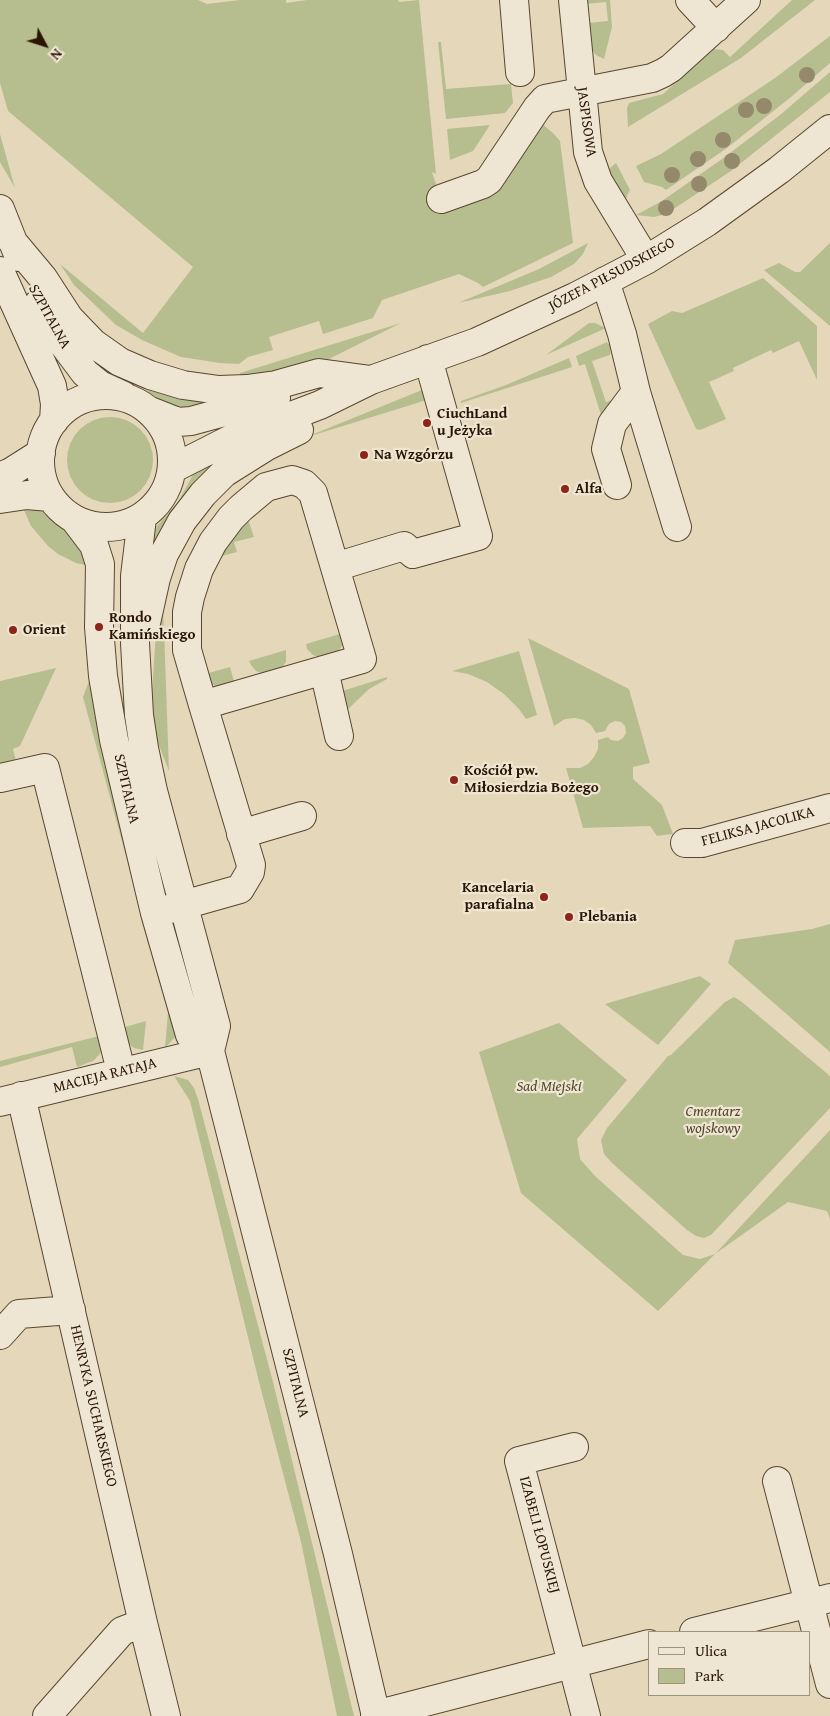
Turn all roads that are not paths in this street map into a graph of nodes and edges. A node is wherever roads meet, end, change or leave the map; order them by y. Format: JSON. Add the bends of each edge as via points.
{"nodes":[{"id":1,"x":514,"y":0,"type":"edge"},
{"id":2,"x":573,"y":0,"type":"edge"},
{"id":3,"x":690,"y":0,"type":"edge"},
{"id":4,"x":746,"y":0,"type":"edge"},
{"id":5,"x":716,"y":28,"type":"junction"},
{"id":6,"x":520,"y":72,"type":"dead end"},
{"id":7,"x":582,"y":92,"type":"junction"},
{"id":8,"x":830,"y":129,"type":"edge"},
{"id":9,"x":441,"y":199,"type":"dead end"},
{"id":10,"x":0,"y":209,"type":"edge"},
{"id":11,"x":12,"y":241,"type":"junction"},
{"id":12,"x":646,"y":260,"type":"junction"},
{"id":13,"x":0,"y":271,"type":"edge"},
{"id":14,"x":605,"y":281,"type":"junction"},
{"id":15,"x":428,"y":359,"type":"junction"},
{"id":16,"x":371,"y":380,"type":"junction"},
{"id":17,"x":636,"y":392,"type":"junction"},
{"id":18,"x":140,"y":405,"type":"junction"},
{"id":19,"x":54,"y":421,"type":"junction"},
{"id":20,"x":41,"y":453,"type":"junction"},
{"id":21,"x":172,"y":469,"type":"junction"},
{"id":22,"x":0,"y":477,"type":"edge"},
{"id":23,"x":617,"y":485,"type":"dead end"},
{"id":24,"x":50,"y":497,"type":"junction"},
{"id":25,"x":0,"y":499,"type":"edge"},
{"id":26,"x":142,"y":518,"type":"junction"},
{"id":27,"x":75,"y":520,"type":"junction"},
{"id":28,"x":677,"y":527,"type":"dead end"},
{"id":29,"x":335,"y":568,"type":"junction"},
{"id":30,"x":135,"y":668,"type":"junction"},
{"id":31,"x":324,"y":670,"type":"junction"},
{"id":32,"x":203,"y":705,"type":"junction"},
{"id":33,"x":339,"y":736,"type":"dead end"},
{"id":34,"x":0,"y":778,"type":"edge"},
{"id":35,"x":830,"y":808,"type":"edge"},
{"id":36,"x":302,"y":816,"type":"dead end"},
{"id":37,"x":242,"y":834,"type":"junction"},
{"id":38,"x":685,"y":844,"type":"dead end"},
{"id":39,"x":184,"y":905,"type":"junction"},
{"id":40,"x":155,"y":913,"type":"junction"},
{"id":41,"x":210,"y":1051,"type":"junction"},
{"id":42,"x":121,"y":1072,"type":"junction"},
{"id":43,"x":11,"y":1099,"type":"edge"},
{"id":44,"x":71,"y":1310,"type":"junction"},
{"id":45,"x":0,"y":1335,"type":"edge"},
{"id":46,"x":574,"y":1446,"type":"dead end"},
{"id":47,"x":777,"y":1480,"type":"dead end"},
{"id":48,"x":819,"y":1600,"type":"edge"},
{"id":49,"x":143,"y":1623,"type":"junction"},
{"id":50,"x":698,"y":1631,"type":"edge"},
{"id":51,"x":648,"y":1644,"type":"edge"},
{"id":52,"x":573,"y":1663,"type":"junction"},
{"id":53,"x":830,"y":1684,"type":"edge"},
{"id":54,"x":376,"y":1715,"type":"edge"},
{"id":55,"x":47,"y":1716,"type":"edge"},
{"id":56,"x":166,"y":1716,"type":"edge"},
{"id":57,"x":586,"y":1716,"type":"edge"}],
"edges":[{"from":1,"to":6,"type":"street"},
{"from":2,"to":7,"type":"street","name":"JASPISOWA"},
{"from":3,"to":5,"type":"street"},
{"from":4,"to":5,"type":"street"},
{"from":5,"to":7,"type":"street","via":[[663,73]]},
{"from":7,"to":9,"type":"street","via":[[545,99],[489,180]]},
{"from":7,"to":12,"type":"street","name":"JASPISOWA","via":[[588,152],[598,181]]},
{"from":8,"to":12,"type":"street","name":"JÓZEFA PIŁSUDSKIEGO","via":[[739,200]]},
{"from":10,"to":11,"type":"street","name":"SZPITALNA"},
{"from":11,"to":16,"type":"street","via":[[43,278],[69,318],[93,343],[120,362],[150,375],[182,385],[219,390],[276,385],[319,373]]},
{"from":11,"to":18,"type":"street","name":"SZPITALNA","via":[[37,299],[75,362],[100,385]]},
{"from":12,"to":14,"type":"street","name":"JÓZEFA PIŁSUDSKIEGO"},
{"from":13,"to":19,"type":"street","name":"SZPITALNA","via":[[52,386]]},
{"from":14,"to":15,"type":"street","name":"JÓZEFA PIŁSUDSKIEGO","via":[[477,342]]},
{"from":14,"to":17,"type":"street"},
{"from":15,"to":16,"type":"street","name":"JÓZEFA PIŁSUDSKIEGO"},
{"from":15,"to":29,"type":"street","via":[[478,536],[413,554],[404,546]]},
{"from":16,"to":18,"type":"street","name":"JÓZEFA PIŁSUDSKIEGO","via":[[304,390],[191,421],[178,422]]},
{"from":16,"to":21,"type":"street","name":"JÓZEFA PIŁSUDSKIEGO","via":[[320,405],[233,438]]},
{"from":16,"to":30,"type":"street","via":[[321,420],[266,446],[224,473],[187,514],[164,554]]},
{"from":17,"to":23,"type":"street","via":[[612,424],[606,449]]},
{"from":17,"to":28,"type":"street"},
{"from":18,"to":19,"type":"street","via":[[109,395],[89,398],[69,406]]},
{"from":18,"to":21,"type":"street","via":[[164,428],[171,448]]},
{"from":19,"to":20,"type":"street","via":[[45,436]]},
{"from":20,"to":22,"type":"street"},
{"from":20,"to":24,"type":"street","via":[[42,476]]},
{"from":21,"to":26,"type":"street","via":[[167,488],[157,504]]},
{"from":24,"to":25,"type":"street","via":[[27,495]]},
{"from":24,"to":27,"type":"street"},
{"from":26,"to":27,"type":"street","via":[[106,528]]},
{"from":26,"to":30,"type":"street","name":"SZPITALNA","via":[[135,576]]},
{"from":27,"to":40,"type":"street","name":"SZPITALNA","via":[[94,545],[100,564],[99,627],[103,676],[114,740]]},
{"from":29,"to":31,"type":"street","via":[[362,659]]},
{"from":29,"to":32,"type":"street","via":[[313,493],[304,484],[292,480],[274,484],[258,492],[241,508],[213,542],[190,597],[187,650]]},
{"from":30,"to":39,"type":"street","name":"SZPITALNA","via":[[144,748]]},
{"from":31,"to":32,"type":"street"},
{"from":31,"to":33,"type":"street"},
{"from":32,"to":37,"type":"street"},
{"from":34,"to":42,"type":"street","via":[[44,768]]},
{"from":35,"to":38,"type":"street","name":"FELIKSA JACOLIKA","via":[[702,843]]},
{"from":36,"to":37,"type":"street"},
{"from":37,"to":39,"type":"street","via":[[250,865],[248,878],[240,890]]},
{"from":39,"to":40,"type":"street"},
{"from":39,"to":41,"type":"street","name":"SZPITALNA","via":[[216,1026]]},
{"from":40,"to":41,"type":"street","name":"SZPITALNA","via":[[190,1034]]},
{"from":41,"to":42,"type":"street","name":"MACIEJA RATAJA"},
{"from":41,"to":54,"type":"street","name":"SZPITALNA","via":[[336,1544]]},
{"from":42,"to":43,"type":"street","name":"MACIEJA RATAJA"},
{"from":43,"to":44,"type":"street","name":"HENRYKA SUCHARSKIEGO"},
{"from":44,"to":45,"type":"street","via":[[19,1314]]},
{"from":44,"to":49,"type":"street","name":"HENRYKA SUCHARSKIEGO"},
{"from":46,"to":52,"type":"street","name":"IZABELI ŁOPUSKIEJ","via":[[519,1461]]},
{"from":47,"to":48,"type":"street"},
{"from":48,"to":50,"type":"street"},
{"from":48,"to":53,"type":"street"},
{"from":49,"to":55,"type":"street","via":[[122,1631]]},
{"from":49,"to":56,"type":"street","name":"HENRYKA SUCHARSKIEGO"},
{"from":51,"to":52,"type":"street"},
{"from":52,"to":54,"type":"street"},
{"from":52,"to":57,"type":"street","name":"IZABELI ŁOPUSKIEJ"}]}
